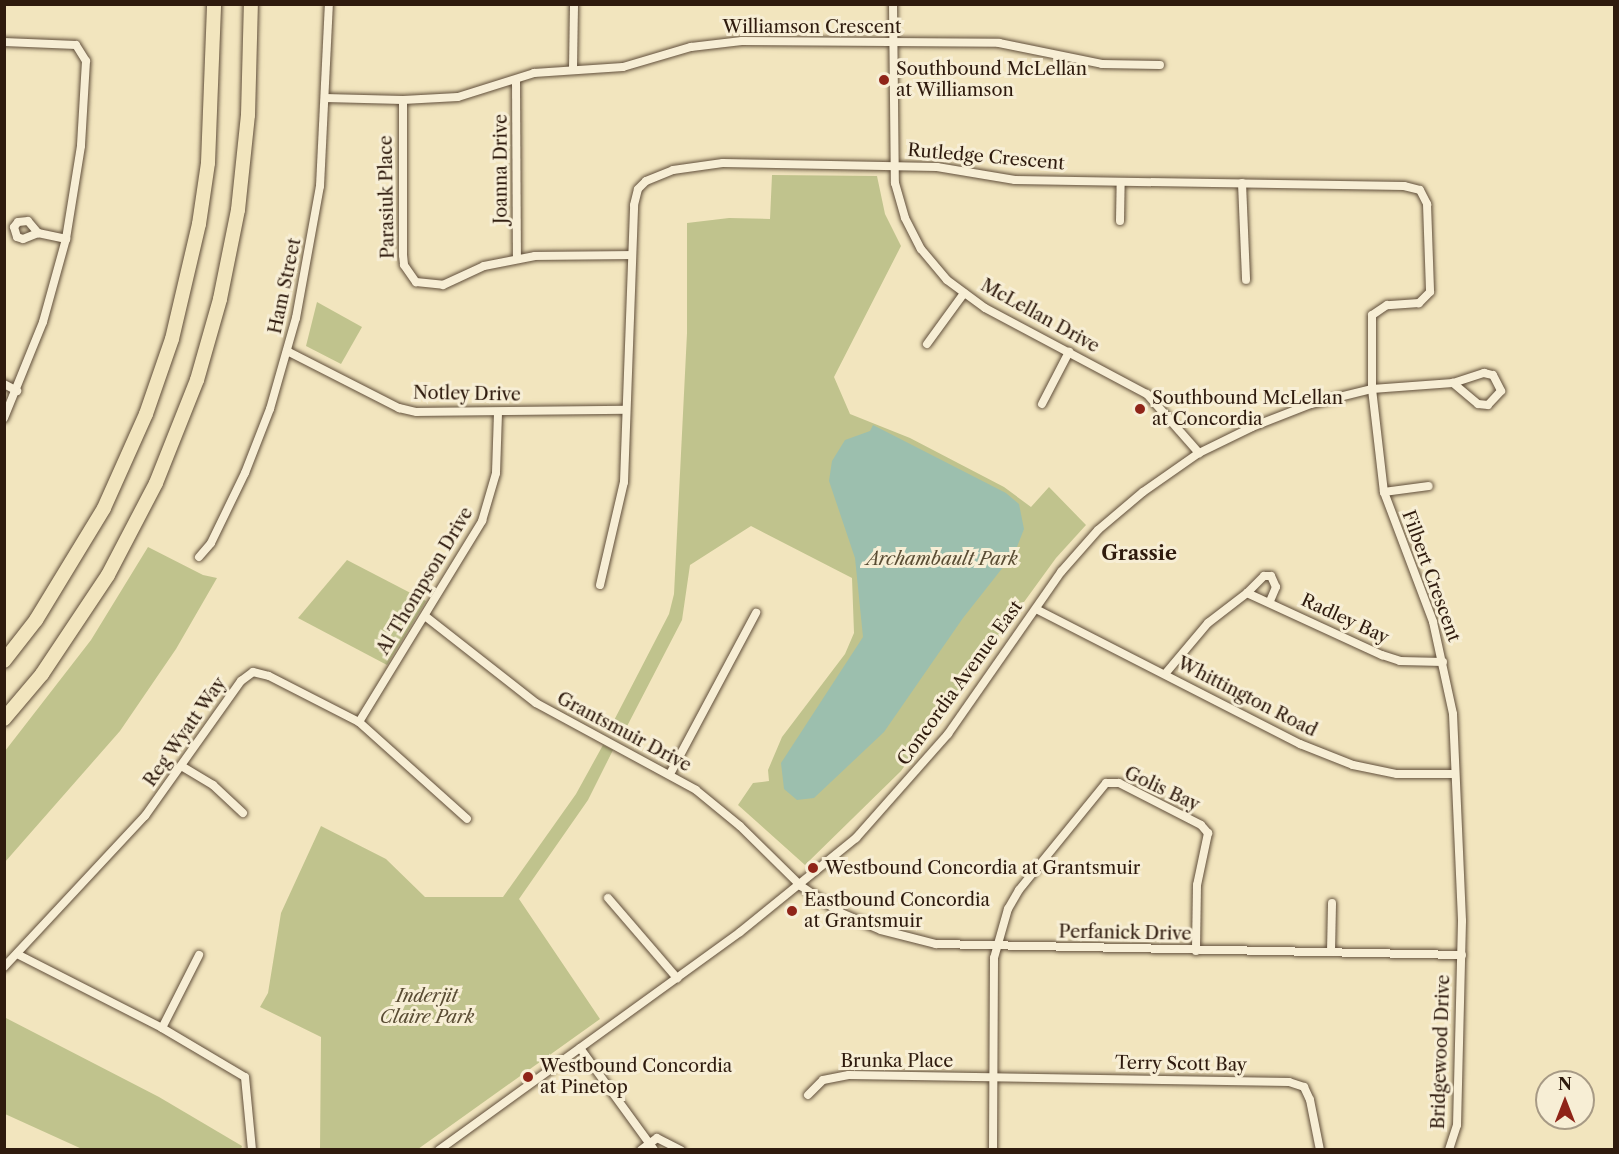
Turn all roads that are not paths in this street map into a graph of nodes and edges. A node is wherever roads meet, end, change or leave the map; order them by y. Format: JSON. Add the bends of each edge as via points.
{"nodes":[{"id":1,"x":214,"y":4,"type":"edge"},
{"id":2,"x":251,"y":4,"type":"edge"},
{"id":3,"x":328,"y":4,"type":"edge"},
{"id":4,"x":574,"y":4,"type":"edge"},
{"id":5,"x":893,"y":4,"type":"edge"},
{"id":6,"x":4,"y":42,"type":"edge"},
{"id":7,"x":892,"y":44,"type":"junction"},
{"id":8,"x":1160,"y":65,"type":"dead end"},
{"id":9,"x":573,"y":69,"type":"junction"},
{"id":10,"x":516,"y":80,"type":"junction"},
{"id":11,"x":325,"y":98,"type":"junction"},
{"id":12,"x":403,"y":100,"type":"junction"},
{"id":13,"x":894,"y":166,"type":"junction"},
{"id":14,"x":1121,"y":182,"type":"junction"},
{"id":15,"x":1242,"y":183,"type":"junction"},
{"id":16,"x":1120,"y":221,"type":"dead end"},
{"id":17,"x":38,"y":233,"type":"dead end"},
{"id":18,"x":66,"y":239,"type":"junction"},
{"id":19,"x":632,"y":255,"type":"junction"},
{"id":20,"x":517,"y":258,"type":"junction"},
{"id":21,"x":1246,"y":280,"type":"dead end"},
{"id":22,"x":964,"y":293,"type":"junction"},
{"id":23,"x":927,"y":344,"type":"dead end"},
{"id":24,"x":287,"y":351,"type":"junction"},
{"id":25,"x":1069,"y":352,"type":"junction"},
{"id":26,"x":1453,"y":383,"type":"junction"},
{"id":27,"x":4,"y":384,"type":"edge"},
{"id":28,"x":1372,"y":389,"type":"junction"},
{"id":29,"x":17,"y":391,"type":"junction"},
{"id":30,"x":1042,"y":404,"type":"dead end"},
{"id":31,"x":624,"y":410,"type":"junction"},
{"id":32,"x":498,"y":414,"type":"junction"},
{"id":33,"x":4,"y":418,"type":"edge"},
{"id":34,"x":1200,"y":453,"type":"junction"},
{"id":35,"x":1429,"y":486,"type":"dead end"},
{"id":36,"x":1384,"y":492,"type":"junction"},
{"id":37,"x":199,"y":557,"type":"dead end"},
{"id":38,"x":600,"y":585,"type":"dead end"},
{"id":39,"x":1247,"y":593,"type":"junction"},
{"id":40,"x":1270,"y":601,"type":"junction"},
{"id":41,"x":1036,"y":609,"type":"junction"},
{"id":42,"x":756,"y":613,"type":"dead end"},
{"id":43,"x":425,"y":616,"type":"junction"},
{"id":44,"x":4,"y":661,"type":"edge"},
{"id":45,"x":1443,"y":662,"type":"junction"},
{"id":46,"x":1164,"y":674,"type":"junction"},
{"id":47,"x":4,"y":719,"type":"edge"},
{"id":48,"x":359,"y":722,"type":"junction"},
{"id":49,"x":183,"y":766,"type":"junction"},
{"id":50,"x":670,"y":774,"type":"junction"},
{"id":51,"x":1455,"y":774,"type":"junction"},
{"id":52,"x":243,"y":813,"type":"dead end"},
{"id":53,"x":467,"y":819,"type":"dead end"},
{"id":54,"x":801,"y":886,"type":"junction"},
{"id":55,"x":608,"y":898,"type":"dead end"},
{"id":56,"x":1332,"y":903,"type":"dead end"},
{"id":57,"x":997,"y":947,"type":"junction"},
{"id":58,"x":1196,"y":951,"type":"junction"},
{"id":59,"x":1331,"y":952,"type":"junction"},
{"id":60,"x":17,"y":954,"type":"junction"},
{"id":61,"x":1462,"y":955,"type":"junction"},
{"id":62,"x":199,"y":956,"type":"dead end"},
{"id":63,"x":4,"y":967,"type":"edge"},
{"id":64,"x":677,"y":978,"type":"junction"},
{"id":65,"x":162,"y":1028,"type":"junction"},
{"id":66,"x":580,"y":1048,"type":"junction"},
{"id":67,"x":992,"y":1078,"type":"junction"},
{"id":68,"x":808,"y":1095,"type":"dead end"},
{"id":69,"x":648,"y":1141,"type":"junction"},
{"id":70,"x":252,"y":1149,"type":"edge"},
{"id":71,"x":439,"y":1149,"type":"edge"},
{"id":72,"x":641,"y":1149,"type":"edge"},
{"id":73,"x":654,"y":1149,"type":"edge"},
{"id":74,"x":681,"y":1149,"type":"edge"},
{"id":75,"x":993,"y":1149,"type":"edge"},
{"id":76,"x":1320,"y":1149,"type":"edge"},
{"id":77,"x":1449,"y":1149,"type":"edge"}],
"edges":[{"from":1,"to":44,"type":"main road","via":[[208,163],[199,224],[172,339],[146,414],[104,508],[36,620]]},
{"from":2,"to":47,"type":"main road","via":[[248,115],[238,210],[220,299],[197,380],[156,483],[108,575],[42,674]]},
{"from":3,"to":11,"type":"street","name":"Ham Street"},
{"from":4,"to":9,"type":"street"},
{"from":5,"to":7,"type":"street","name":"McLellan Drive"},
{"from":6,"to":18,"type":"street","via":[[76,45],[84,54],[81,146]]},
{"from":7,"to":8,"type":"street","name":"Williamson Crescent","via":[[999,44],[1102,64]]},
{"from":7,"to":9,"type":"street","name":"Williamson Crescent","via":[[721,42],[623,67]]},
{"from":7,"to":13,"type":"street","name":"McLellan Drive"},
{"from":9,"to":10,"type":"street","name":"Williamson Crescent","via":[[534,73]]},
{"from":10,"to":12,"type":"street","name":"Williamson Crescent","via":[[458,97]]},
{"from":10,"to":20,"type":"street","name":"Joanna Drive"},
{"from":11,"to":12,"type":"street","name":"Williamson Crescent"},
{"from":11,"to":24,"type":"street","name":"Ham Street","via":[[316,219]]},
{"from":12,"to":20,"type":"street","name":"Parasiuk Place","via":[[403,255],[409,276],[424,286],[443,285],[484,266]]},
{"from":13,"to":14,"type":"street","name":"Rutledge Crescent","via":[[955,168],[1015,180]]},
{"from":13,"to":19,"type":"street","name":"Rutledge Crescent","via":[[723,163],[673,170],[638,189]]},
{"from":13,"to":22,"type":"street","name":"McLellan Drive","via":[[899,200],[917,242],[932,263]]},
{"from":14,"to":15,"type":"street","name":"Rutledge Crescent"},
{"from":14,"to":16,"type":"street"},
{"from":15,"to":21,"type":"street"},
{"from":15,"to":28,"type":"street","name":"Rutledge Crescent","via":[[1404,186],[1420,190],[1425,196],[1430,292],[1419,303],[1388,305],[1372,315]]},
{"from":17,"to":18,"type":"street"},
{"from":18,"to":29,"type":"street","via":[[44,322]]},
{"from":19,"to":20,"type":"street","name":"Parasiuk Place"},
{"from":19,"to":31,"type":"street","name":"Rutledge Crescent"},
{"from":22,"to":23,"type":"street"},
{"from":22,"to":25,"type":"street","name":"McLellan Drive"},
{"from":24,"to":32,"type":"street","name":"Notley Drive","via":[[399,408]]},
{"from":24,"to":37,"type":"street","name":"Ham Street","via":[[245,473],[211,543]]},
{"from":25,"to":30,"type":"street"},
{"from":25,"to":34,"type":"street","name":"McLellan Drive","via":[[1147,394]]},
{"from":26,"to":26,"type":"street","name":"Concordia Avenue East","via":[[1478,404],[1488,405],[1501,391],[1493,375],[1484,373]]},
{"from":26,"to":28,"type":"street","name":"Concordia Avenue East"},
{"from":27,"to":29,"type":"street"},
{"from":28,"to":34,"type":"street","name":"Concordia Avenue East","via":[[1252,426]]},
{"from":28,"to":36,"type":"street","name":"Filbert Crescent"},
{"from":29,"to":33,"type":"street"},
{"from":31,"to":32,"type":"street","name":"Notley Drive"},
{"from":31,"to":38,"type":"street","name":"Rutledge Crescent","via":[[624,482]]},
{"from":32,"to":43,"type":"street","name":"Al Thompson Drive","via":[[496,473],[487,508]]},
{"from":34,"to":41,"type":"street","name":"Concordia Avenue East","via":[[1143,492],[1098,530]]},
{"from":35,"to":36,"type":"street"},
{"from":36,"to":45,"type":"street","name":"Filbert Crescent","via":[[1429,611]]},
{"from":39,"to":40,"type":"street","name":"Radley Bay"},
{"from":39,"to":40,"type":"street","via":[[1264,576],[1271,576],[1276,587]]},
{"from":39,"to":46,"type":"street","via":[[1208,623]]},
{"from":40,"to":45,"type":"street","name":"Radley Bay","via":[[1382,656],[1400,661]]},
{"from":41,"to":46,"type":"street","name":"Whittington Road"},
{"from":41,"to":54,"type":"street","name":"Concordia Avenue East","via":[[921,768],[856,838]]},
{"from":42,"to":50,"type":"street"},
{"from":43,"to":48,"type":"street","name":"Al Thompson Drive"},
{"from":43,"to":50,"type":"street","name":"Grantsmuir Drive","via":[[527,698]]},
{"from":45,"to":51,"type":"street","name":"Filbert Crescent","via":[[1453,714]]},
{"from":46,"to":51,"type":"street","name":"Whittington Road","via":[[1300,744],[1353,765],[1397,774]]},
{"from":48,"to":49,"type":"street","name":"Reg Wyatt Way","via":[[269,676],[253,672],[241,681]]},
{"from":48,"to":53,"type":"street","name":"Reg Wyatt Way"},
{"from":49,"to":52,"type":"street","via":[[213,785]]},
{"from":49,"to":60,"type":"street","name":"Reg Wyatt Way","via":[[145,816]]},
{"from":50,"to":54,"type":"street","name":"Grantsmuir Drive","via":[[740,826]]},
{"from":51,"to":61,"type":"street","name":"Filbert Crescent"},
{"from":54,"to":57,"type":"street","name":"Perfanick Drive","via":[[841,913],[898,936],[936,944]]},
{"from":54,"to":64,"type":"street","name":"Concordia Avenue East"},
{"from":55,"to":64,"type":"street"},
{"from":56,"to":59,"type":"street"},
{"from":57,"to":58,"type":"street","name":"Perfanick Drive"},
{"from":57,"to":58,"type":"street","name":"Golis Bay","via":[[1008,909],[1019,890],[1106,783],[1119,783],[1201,825],[1208,834],[1197,885]]},
{"from":57,"to":67,"type":"street"},
{"from":58,"to":59,"type":"street","name":"Perfanick Drive"},
{"from":59,"to":61,"type":"street","name":"Perfanick Drive"},
{"from":60,"to":63,"type":"street","name":"Reg Wyatt Way"},
{"from":60,"to":65,"type":"street"},
{"from":61,"to":77,"type":"street","name":"Bridgewood Drive","via":[[1457,1125]]},
{"from":62,"to":65,"type":"street"},
{"from":64,"to":66,"type":"street","name":"Concordia Avenue East"},
{"from":65,"to":70,"type":"street","via":[[245,1077]]},
{"from":66,"to":69,"type":"street"},
{"from":66,"to":71,"type":"street","name":"Concordia Avenue East"},
{"from":67,"to":68,"type":"street","name":"Brunka Place","via":[[849,1075],[823,1080]]},
{"from":67,"to":75,"type":"street"},
{"from":67,"to":76,"type":"street","name":"Terry Scott Bay","via":[[1289,1082],[1304,1087]]},
{"from":69,"to":72,"type":"street"},
{"from":69,"to":73,"type":"street"},
{"from":69,"to":74,"type":"street","via":[[663,1138]]}]}
